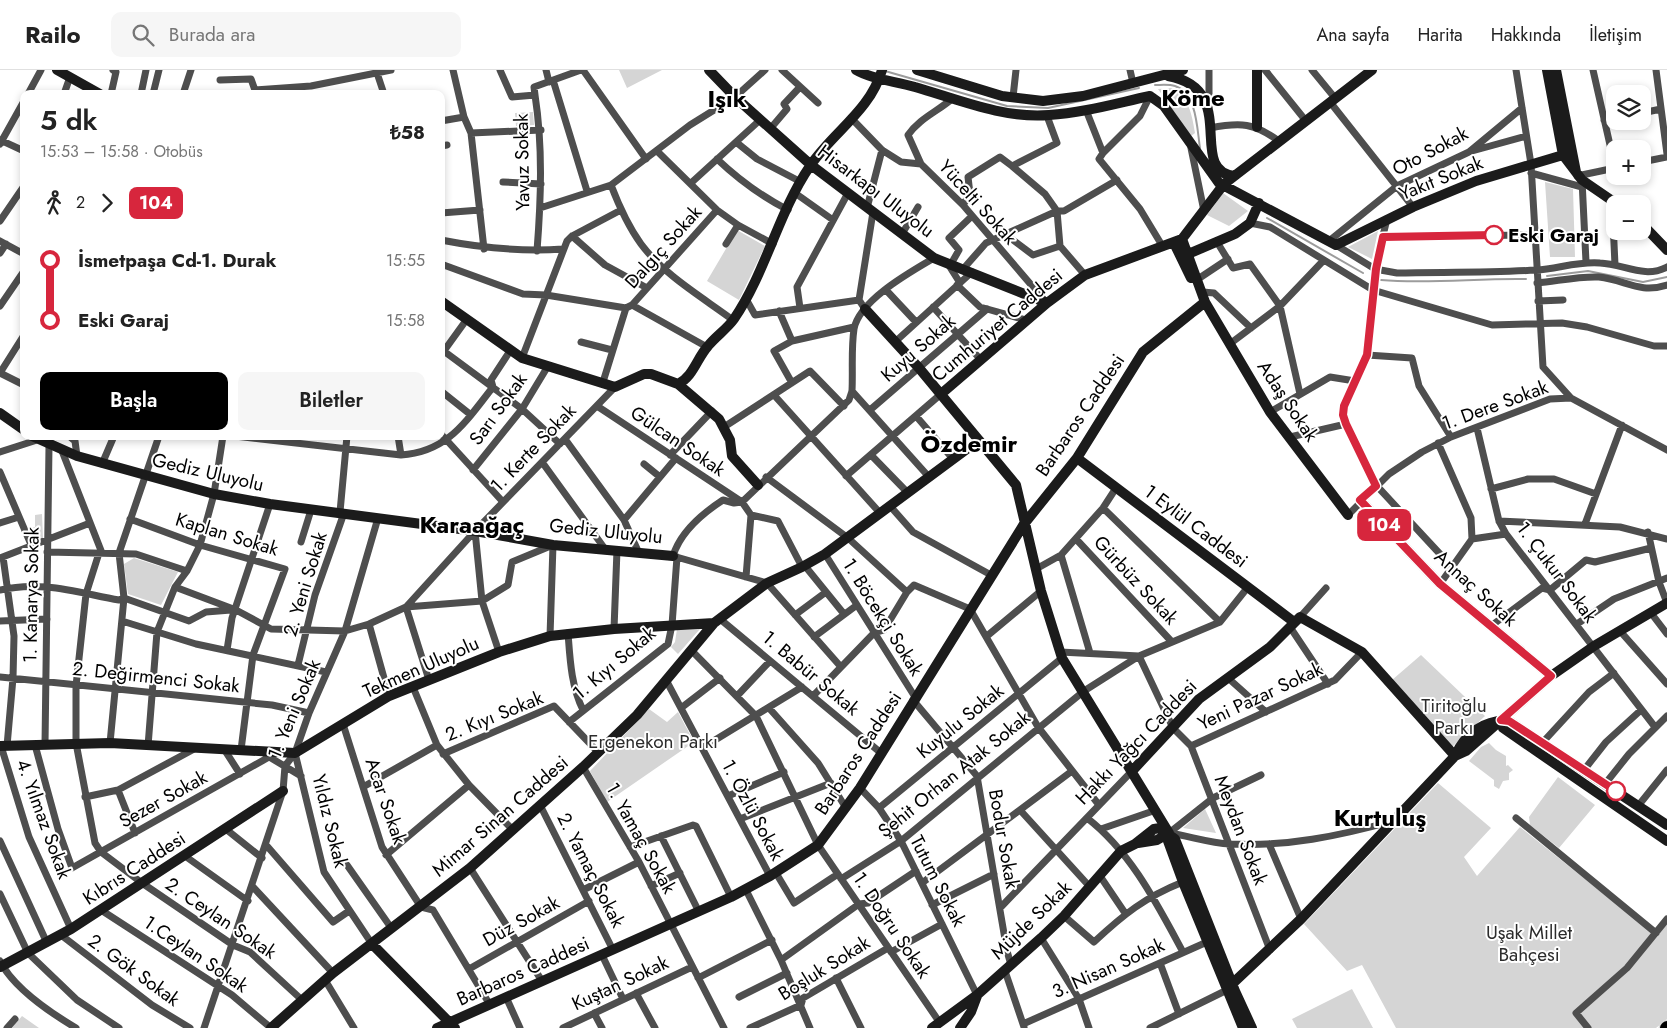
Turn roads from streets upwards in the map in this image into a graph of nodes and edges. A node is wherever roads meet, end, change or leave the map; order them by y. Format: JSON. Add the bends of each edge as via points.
{"nodes":[{"id":1,"x":41,"y":70,"type":"edge"},
{"id":2,"x":57,"y":70,"type":"edge"},
{"id":3,"x":146,"y":70,"type":"edge"},
{"id":4,"x":159,"y":70,"type":"edge"},
{"id":5,"x":191,"y":70,"type":"edge"},
{"id":6,"x":248,"y":70,"type":"edge"},
{"id":7,"x":391,"y":70,"type":"edge"},
{"id":8,"x":453,"y":70,"type":"edge"},
{"id":9,"x":500,"y":70,"type":"edge"},
{"id":10,"x":546,"y":70,"type":"edge"},
{"id":11,"x":582,"y":70,"type":"edge"},
{"id":12,"x":709,"y":70,"type":"edge"},
{"id":13,"x":765,"y":70,"type":"edge"},
{"id":14,"x":782,"y":70,"type":"edge"},
{"id":15,"x":918,"y":70,"type":"edge"},
{"id":16,"x":1016,"y":70,"type":"edge"},
{"id":17,"x":1130,"y":70,"type":"edge"},
{"id":18,"x":1184,"y":70,"type":"edge"},
{"id":19,"x":1209,"y":70,"type":"edge"},
{"id":20,"x":1257,"y":70,"type":"edge"},
{"id":21,"x":1266,"y":70,"type":"edge"},
{"id":22,"x":1312,"y":70,"type":"edge"},
{"id":23,"x":1372,"y":70,"type":"edge"},
{"id":24,"x":1516,"y":70,"type":"edge"},
{"id":25,"x":1547,"y":70,"type":"edge"},
{"id":26,"x":1556,"y":70,"type":"edge"},
{"id":27,"x":1593,"y":70,"type":"edge"},
{"id":28,"x":1656,"y":70,"type":"edge"},
{"id":29,"x":115,"y":71,"type":"edge"},
{"id":30,"x":377,"y":72,"type":"edge"},
{"id":31,"x":863,"y":72,"type":"edge"},
{"id":32,"x":881,"y":74,"type":"edge"},
{"id":33,"x":1166,"y":75,"type":"junction"},
{"id":34,"x":70,"y":77,"type":"junction"},
{"id":35,"x":251,"y":78,"type":"junction"},
{"id":36,"x":220,"y":80,"type":"dead end"},
{"id":37,"x":1148,"y":80,"type":"junction"},
{"id":38,"x":551,"y":81,"type":"junction"},
{"id":39,"x":1133,"y":83,"type":"junction"},
{"id":40,"x":311,"y":86,"type":"junction"},
{"id":41,"x":800,"y":87,"type":"junction"},
{"id":42,"x":30,"y":90,"type":"edge"},
{"id":43,"x":65,"y":90,"type":"edge"},
{"id":44,"x":93,"y":90,"type":"edge"},
{"id":45,"x":112,"y":90,"type":"edge"},
{"id":46,"x":141,"y":90,"type":"edge"},
{"id":47,"x":154,"y":90,"type":"edge"},
{"id":48,"x":184,"y":90,"type":"edge"},
{"id":49,"x":255,"y":90,"type":"edge"},
{"id":50,"x":274,"y":90,"type":"edge"},
{"id":51,"x":312,"y":90,"type":"edge"},
{"id":52,"x":383,"y":90,"type":"edge"},
{"id":53,"x":536,"y":95,"type":"junction"},
{"id":54,"x":1150,"y":96,"type":"junction"},
{"id":55,"x":735,"y":97,"type":"junction"},
{"id":56,"x":1013,"y":97,"type":"junction"},
{"id":57,"x":953,"y":98,"type":"junction"},
{"id":58,"x":1333,"y":100,"type":"junction"},
{"id":59,"x":818,"y":103,"type":"dead end"},
{"id":60,"x":1209,"y":107,"type":"junction"},
{"id":61,"x":20,"y":108,"type":"edge"},
{"id":62,"x":1522,"y":108,"type":"junction"},
{"id":63,"x":1661,"y":109,"type":"junction"},
{"id":64,"x":1086,"y":110,"type":"junction"},
{"id":65,"x":1651,"y":111,"type":"edge"},
{"id":66,"x":1047,"y":116,"type":"junction"},
{"id":67,"x":464,"y":117,"type":"junction"},
{"id":68,"x":445,"y":120,"type":"edge"},
{"id":69,"x":760,"y":120,"type":"junction"},
{"id":70,"x":853,"y":120,"type":"junction"},
{"id":71,"x":1604,"y":120,"type":"joint"},
{"id":72,"x":1306,"y":121,"type":"junction"},
{"id":73,"x":1257,"y":127,"type":"junction"},
{"id":74,"x":1210,"y":128,"type":"junction"},
{"id":75,"x":770,"y":129,"type":"junction"},
{"id":76,"x":541,"y":130,"type":"junction"},
{"id":77,"x":471,"y":133,"type":"junction"},
{"id":78,"x":1526,"y":136,"type":"junction"},
{"id":79,"x":1609,"y":140,"type":"edge"},
{"id":80,"x":1,"y":141,"type":"edge"},
{"id":81,"x":736,"y":142,"type":"junction"},
{"id":82,"x":1279,"y":142,"type":"junction"},
{"id":83,"x":1191,"y":145,"type":"junction"},
{"id":84,"x":20,"y":149,"type":"edge"},
{"id":85,"x":882,"y":150,"type":"junction"},
{"id":86,"x":657,"y":151,"type":"junction"},
{"id":87,"x":1469,"y":152,"type":"junction"},
{"id":88,"x":1103,"y":153,"type":"junction"},
{"id":89,"x":1563,"y":155,"type":"junction"},
{"id":90,"x":1667,"y":156,"type":"edge"},
{"id":91,"x":646,"y":159,"type":"junction"},
{"id":92,"x":717,"y":159,"type":"junction"},
{"id":93,"x":1651,"y":160,"type":"edge"},
{"id":94,"x":921,"y":164,"type":"junction"},
{"id":95,"x":811,"y":165,"type":"junction"},
{"id":96,"x":1012,"y":166,"type":"junction"},
{"id":97,"x":1210,"y":166,"type":"junction"},
{"id":98,"x":1531,"y":169,"type":"junction"},
{"id":99,"x":1606,"y":171,"type":"edge"},
{"id":100,"x":1234,"y":176,"type":"junction"},
{"id":101,"x":1117,"y":180,"type":"junction"},
{"id":102,"x":1580,"y":181,"type":"junction"},
{"id":103,"x":503,"y":182,"type":"dead end"},
{"id":104,"x":801,"y":182,"type":"junction"},
{"id":105,"x":691,"y":183,"type":"junction"},
{"id":106,"x":541,"y":184,"type":"junction"},
{"id":107,"x":1224,"y":184,"type":"junction"},
{"id":108,"x":611,"y":185,"type":"junction"},
{"id":109,"x":1397,"y":186,"type":"junction"},
{"id":110,"x":587,"y":191,"type":"junction"},
{"id":111,"x":796,"y":193,"type":"junction"},
{"id":112,"x":848,"y":193,"type":"junction"},
{"id":113,"x":20,"y":194,"type":"edge"},
{"id":114,"x":1606,"y":197,"type":"edge"},
{"id":115,"x":1259,"y":203,"type":"junction"},
{"id":116,"x":963,"y":205,"type":"junction"},
{"id":117,"x":918,"y":207,"type":"dead end"},
{"id":118,"x":1414,"y":207,"type":"junction"},
{"id":119,"x":540,"y":208,"type":"junction"},
{"id":120,"x":480,"y":210,"type":"junction"},
{"id":121,"x":621,"y":210,"type":"junction"},
{"id":122,"x":717,"y":210,"type":"junction"},
{"id":123,"x":788,"y":210,"type":"junction"},
{"id":124,"x":870,"y":210,"type":"junction"},
{"id":125,"x":1057,"y":211,"type":"junction"},
{"id":126,"x":1204,"y":211,"type":"junction"},
{"id":127,"x":445,"y":213,"type":"edge"},
{"id":128,"x":972,"y":216,"type":"junction"},
{"id":129,"x":1387,"y":219,"type":"junction"},
{"id":130,"x":834,"y":220,"type":"junction"},
{"id":131,"x":0,"y":221,"type":"edge"},
{"id":132,"x":1250,"y":223,"type":"junction"},
{"id":133,"x":738,"y":225,"type":"junction"},
{"id":134,"x":1651,"y":233,"type":"edge"},
{"id":135,"x":902,"y":234,"type":"junction"},
{"id":136,"x":1006,"y":234,"type":"junction"},
{"id":137,"x":1535,"y":235,"type":"junction"},
{"id":138,"x":572,"y":236,"type":"junction"},
{"id":139,"x":1383,"y":237,"type":"junction"},
{"id":140,"x":992,"y":240,"type":"junction"},
{"id":141,"x":1615,"y":240,"type":"edge"},
{"id":142,"x":445,"y":241,"type":"edge"},
{"id":143,"x":1178,"y":241,"type":"junction"},
{"id":144,"x":3,"y":242,"type":"edge"},
{"id":145,"x":1217,"y":242,"type":"junction"},
{"id":146,"x":1333,"y":243,"type":"junction"},
{"id":147,"x":726,"y":244,"type":"dead end"},
{"id":148,"x":773,"y":244,"type":"junction"},
{"id":149,"x":1060,"y":246,"type":"junction"},
{"id":150,"x":1163,"y":247,"type":"junction"},
{"id":151,"x":484,"y":249,"type":"junction"},
{"id":152,"x":563,"y":249,"type":"junction"},
{"id":153,"x":1667,"y":250,"type":"edge"},
{"id":154,"x":537,"y":251,"type":"junction"},
{"id":155,"x":20,"y":252,"type":"edge"},
{"id":156,"x":0,"y":253,"type":"edge"},
{"id":157,"x":1185,"y":255,"type":"junction"},
{"id":158,"x":934,"y":258,"type":"junction"},
{"id":159,"x":1228,"y":259,"type":"junction"},
{"id":160,"x":1323,"y":261,"type":"junction"},
{"id":161,"x":1586,"y":262,"type":"junction"},
{"id":162,"x":948,"y":263,"type":"junction"},
{"id":163,"x":445,"y":265,"type":"edge"},
{"id":164,"x":1615,"y":265,"type":"junction"},
{"id":165,"x":1667,"y":267,"type":"edge"},
{"id":166,"x":665,"y":269,"type":"junction"},
{"id":167,"x":1376,"y":269,"type":"junction"},
{"id":168,"x":968,"y":270,"type":"junction"},
{"id":169,"x":1537,"y":270,"type":"junction"},
{"id":170,"x":1085,"y":275,"type":"junction"},
{"id":171,"x":20,"y":277,"type":"edge"},
{"id":172,"x":1198,"y":280,"type":"junction"},
{"id":173,"x":1538,"y":283,"type":"junction"},
{"id":174,"x":958,"y":284,"type":"junction"},
{"id":175,"x":1667,"y":285,"type":"edge"},
{"id":176,"x":647,"y":288,"type":"junction"},
{"id":177,"x":886,"y":290,"type":"junction"},
{"id":178,"x":1373,"y":290,"type":"junction"},
{"id":179,"x":546,"y":295,"type":"junction"},
{"id":180,"x":746,"y":298,"type":"junction"},
{"id":181,"x":1204,"y":299,"type":"junction"},
{"id":182,"x":859,"y":300,"type":"junction"},
{"id":183,"x":1538,"y":300,"type":"junction"},
{"id":184,"x":1563,"y":300,"type":"dead end"},
{"id":185,"x":1047,"y":303,"type":"junction"},
{"id":186,"x":445,"y":304,"type":"edge"},
{"id":187,"x":0,"y":306,"type":"edge"},
{"id":188,"x":629,"y":306,"type":"junction"},
{"id":189,"x":1280,"y":306,"type":"junction"},
{"id":190,"x":933,"y":307,"type":"junction"},
{"id":191,"x":800,"y":308,"type":"junction"},
{"id":192,"x":865,"y":309,"type":"junction"},
{"id":193,"x":987,"y":309,"type":"junction"},
{"id":194,"x":779,"y":311,"type":"junction"},
{"id":195,"x":467,"y":319,"type":"junction"},
{"id":196,"x":733,"y":320,"type":"junction"},
{"id":197,"x":1026,"y":320,"type":"junction"},
{"id":198,"x":916,"y":322,"type":"junction"},
{"id":199,"x":1540,"y":324,"type":"junction"},
{"id":200,"x":854,"y":327,"type":"junction"},
{"id":201,"x":1251,"y":328,"type":"junction"},
{"id":202,"x":958,"y":334,"type":"junction"},
{"id":203,"x":20,"y":341,"type":"edge"},
{"id":204,"x":792,"y":341,"type":"junction"},
{"id":205,"x":896,"y":341,"type":"junction"},
{"id":206,"x":580,"y":342,"type":"dead end"},
{"id":207,"x":1231,"y":343,"type":"junction"},
{"id":208,"x":1667,"y":346,"type":"edge"},
{"id":209,"x":707,"y":347,"type":"junction"},
{"id":210,"x":445,"y":348,"type":"edge"},
{"id":211,"x":510,"y":350,"type":"junction"},
{"id":212,"x":612,"y":350,"type":"junction"},
{"id":213,"x":445,"y":354,"type":"edge"},
{"id":214,"x":1367,"y":355,"type":"junction"},
{"id":215,"x":522,"y":358,"type":"junction"},
{"id":216,"x":981,"y":360,"type":"junction"},
{"id":217,"x":548,"y":366,"type":"junction"},
{"id":218,"x":919,"y":368,"type":"junction"},
{"id":219,"x":0,"y":373,"type":"edge"},
{"id":220,"x":602,"y":382,"type":"junction"},
{"id":221,"x":1355,"y":382,"type":"junction"},
{"id":222,"x":20,"y":383,"type":"edge"},
{"id":223,"x":792,"y":383,"type":"junction"},
{"id":224,"x":678,"y":384,"type":"junction"},
{"id":225,"x":493,"y":387,"type":"junction"},
{"id":226,"x":615,"y":387,"type":"junction"},
{"id":227,"x":852,"y":391,"type":"junction"},
{"id":228,"x":445,"y":394,"type":"edge"},
{"id":229,"x":941,"y":394,"type":"junction"},
{"id":230,"x":1300,"y":394,"type":"junction"},
{"id":231,"x":774,"y":395,"type":"junction"},
{"id":232,"x":1571,"y":398,"type":"junction"},
{"id":233,"x":597,"y":406,"type":"junction"},
{"id":234,"x":844,"y":406,"type":"junction"},
{"id":235,"x":522,"y":409,"type":"junction"},
{"id":236,"x":870,"y":410,"type":"junction"},
{"id":237,"x":712,"y":411,"type":"junction"},
{"id":238,"x":1270,"y":412,"type":"junction"},
{"id":239,"x":0,"y":413,"type":"edge"},
{"id":240,"x":471,"y":414,"type":"junction"},
{"id":241,"x":916,"y":416,"type":"junction"},
{"id":242,"x":1346,"y":424,"type":"junction"},
{"id":243,"x":1622,"y":425,"type":"junction"},
{"id":244,"x":20,"y":427,"type":"edge"},
{"id":245,"x":724,"y":427,"type":"junction"},
{"id":246,"x":1477,"y":428,"type":"junction"},
{"id":247,"x":893,"y":436,"type":"junction"},
{"id":248,"x":811,"y":437,"type":"junction"},
{"id":249,"x":1290,"y":437,"type":"junction"},
{"id":250,"x":1451,"y":438,"type":"junction"},
{"id":251,"x":30,"y":440,"type":"edge"},
{"id":252,"x":38,"y":440,"type":"edge"},
{"id":253,"x":74,"y":440,"type":"edge"},
{"id":254,"x":112,"y":440,"type":"edge"},
{"id":255,"x":158,"y":440,"type":"edge"},
{"id":256,"x":222,"y":440,"type":"edge"},
{"id":257,"x":275,"y":440,"type":"edge"},
{"id":258,"x":347,"y":440,"type":"edge"},
{"id":259,"x":399,"y":440,"type":"edge"},
{"id":260,"x":979,"y":440,"type":"junction"},
{"id":261,"x":562,"y":441,"type":"junction"},
{"id":262,"x":446,"y":442,"type":"junction"},
{"id":263,"x":1438,"y":444,"type":"junction"},
{"id":264,"x":49,"y":446,"type":"junction"},
{"id":265,"x":346,"y":447,"type":"junction"},
{"id":266,"x":1667,"y":450,"type":"edge"},
{"id":267,"x":62,"y":451,"type":"junction"},
{"id":268,"x":0,"y":452,"type":"edge"},
{"id":269,"x":401,"y":455,"type":"junction"},
{"id":270,"x":871,"y":455,"type":"junction"},
{"id":271,"x":77,"y":456,"type":"junction"},
{"id":272,"x":673,"y":457,"type":"junction"},
{"id":273,"x":1077,"y":458,"type":"junction"},
{"id":274,"x":953,"y":459,"type":"junction"},
{"id":275,"x":542,"y":462,"type":"junction"},
{"id":276,"x":102,"y":464,"type":"junction"},
{"id":277,"x":644,"y":464,"type":"dead end"},
{"id":278,"x":473,"y":470,"type":"junction"},
{"id":279,"x":0,"y":472,"type":"edge"},
{"id":280,"x":144,"y":476,"type":"junction"},
{"id":281,"x":846,"y":476,"type":"junction"},
{"id":282,"x":660,"y":477,"type":"junction"},
{"id":283,"x":929,"y":477,"type":"junction"},
{"id":284,"x":762,"y":481,"type":"junction"},
{"id":285,"x":3,"y":486,"type":"edge"},
{"id":286,"x":1376,"y":486,"type":"junction"},
{"id":287,"x":1116,"y":488,"type":"junction"},
{"id":288,"x":1491,"y":489,"type":"junction"},
{"id":289,"x":908,"y":493,"type":"junction"},
{"id":290,"x":214,"y":494,"type":"junction"},
{"id":291,"x":1596,"y":494,"type":"junction"},
{"id":292,"x":1360,"y":500,"type":"junction"},
{"id":293,"x":503,"y":502,"type":"junction"},
{"id":294,"x":742,"y":502,"type":"junction"},
{"id":295,"x":270,"y":504,"type":"junction"},
{"id":296,"x":890,"y":506,"type":"junction"},
{"id":297,"x":1103,"y":508,"type":"junction"},
{"id":298,"x":311,"y":510,"type":"junction"},
{"id":299,"x":342,"y":512,"type":"junction"},
{"id":300,"x":880,"y":513,"type":"junction"},
{"id":301,"x":751,"y":515,"type":"junction"},
{"id":302,"x":1348,"y":515,"type":"joint"},
{"id":303,"x":19,"y":517,"type":"junction"},
{"id":304,"x":378,"y":518,"type":"junction"},
{"id":305,"x":130,"y":519,"type":"junction"},
{"id":306,"x":624,"y":520,"type":"junction"},
{"id":307,"x":1499,"y":521,"type":"junction"},
{"id":308,"x":90,"y":523,"type":"junction"},
{"id":309,"x":0,"y":524,"type":"edge"},
{"id":310,"x":1024,"y":524,"type":"junction"},
{"id":311,"x":1585,"y":524,"type":"junction"},
{"id":312,"x":475,"y":531,"type":"junction"},
{"id":313,"x":1648,"y":532,"type":"junction"},
{"id":314,"x":1506,"y":534,"type":"junction"},
{"id":315,"x":48,"y":538,"type":"junction"},
{"id":316,"x":848,"y":538,"type":"junction"},
{"id":317,"x":1472,"y":539,"type":"junction"},
{"id":318,"x":1667,"y":539,"type":"edge"},
{"id":319,"x":1076,"y":540,"type":"junction"},
{"id":320,"x":302,"y":542,"type":"dead end"},
{"id":321,"x":200,"y":545,"type":"junction"},
{"id":322,"x":553,"y":545,"type":"junction"},
{"id":323,"x":32,"y":547,"type":"junction"},
{"id":324,"x":1652,"y":548,"type":"junction"},
{"id":325,"x":605,"y":549,"type":"junction"},
{"id":326,"x":617,"y":550,"type":"junction"},
{"id":327,"x":638,"y":551,"type":"junction"},
{"id":328,"x":48,"y":552,"type":"junction"},
{"id":329,"x":100,"y":553,"type":"junction"},
{"id":330,"x":118,"y":553,"type":"junction"},
{"id":331,"x":825,"y":554,"type":"junction"},
{"id":332,"x":1440,"y":554,"type":"dead end"},
{"id":333,"x":1061,"y":555,"type":"junction"},
{"id":334,"x":2,"y":557,"type":"edge"},
{"id":335,"x":675,"y":557,"type":"junction"},
{"id":336,"x":252,"y":558,"type":"junction"},
{"id":337,"x":803,"y":567,"type":"junction"},
{"id":338,"x":1036,"y":569,"type":"junction"},
{"id":339,"x":187,"y":571,"type":"junction"},
{"id":340,"x":992,"y":575,"type":"junction"},
{"id":341,"x":746,"y":576,"type":"junction"},
{"id":342,"x":1667,"y":578,"type":"edge"},
{"id":343,"x":1659,"y":582,"type":"junction"},
{"id":344,"x":768,"y":583,"type":"junction"},
{"id":345,"x":1440,"y":584,"type":"junction"},
{"id":346,"x":47,"y":586,"type":"junction"},
{"id":347,"x":175,"y":587,"type":"junction"},
{"id":348,"x":1248,"y":587,"type":"junction"},
{"id":349,"x":1326,"y":588,"type":"dead end"},
{"id":350,"x":3,"y":589,"type":"edge"},
{"id":351,"x":1550,"y":590,"type":"junction"},
{"id":352,"x":1041,"y":591,"type":"junction"},
{"id":353,"x":826,"y":592,"type":"junction"},
{"id":354,"x":907,"y":592,"type":"junction"},
{"id":355,"x":86,"y":594,"type":"junction"},
{"id":356,"x":124,"y":598,"type":"junction"},
{"id":357,"x":482,"y":601,"type":"junction"},
{"id":358,"x":1667,"y":603,"type":"edge"},
{"id":359,"x":857,"y":605,"type":"junction"},
{"id":360,"x":406,"y":607,"type":"junction"},
{"id":361,"x":970,"y":609,"type":"junction"},
{"id":362,"x":236,"y":610,"type":"junction"},
{"id":363,"x":163,"y":612,"type":"junction"},
{"id":364,"x":1651,"y":613,"type":"junction"},
{"id":365,"x":844,"y":614,"type":"junction"},
{"id":366,"x":795,"y":615,"type":"junction"},
{"id":367,"x":46,"y":619,"type":"junction"},
{"id":368,"x":12,"y":620,"type":"junction"},
{"id":369,"x":0,"y":621,"type":"edge"},
{"id":370,"x":122,"y":621,"type":"junction"},
{"id":371,"x":717,"y":621,"type":"junction"},
{"id":372,"x":1220,"y":622,"type":"junction"},
{"id":373,"x":1295,"y":622,"type":"junction"},
{"id":374,"x":369,"y":624,"type":"junction"},
{"id":375,"x":1576,"y":624,"type":"junction"},
{"id":376,"x":672,"y":625,"type":"junction"},
{"id":377,"x":262,"y":626,"type":"junction"},
{"id":378,"x":1491,"y":626,"type":"junction"},
{"id":379,"x":614,"y":629,"type":"junction"},
{"id":380,"x":307,"y":631,"type":"junction"},
{"id":381,"x":345,"y":631,"type":"junction"},
{"id":382,"x":1620,"y":631,"type":"junction"},
{"id":383,"x":157,"y":632,"type":"junction"},
{"id":384,"x":568,"y":633,"type":"junction"},
{"id":385,"x":874,"y":633,"type":"junction"},
{"id":386,"x":1667,"y":634,"type":"edge"},
{"id":387,"x":550,"y":636,"type":"junction"},
{"id":388,"x":986,"y":636,"type":"junction"},
{"id":389,"x":814,"y":637,"type":"junction"},
{"id":390,"x":1172,"y":642,"type":"junction"},
{"id":391,"x":1594,"y":646,"type":"junction"},
{"id":392,"x":227,"y":650,"type":"junction"},
{"id":393,"x":691,"y":650,"type":"junction"},
{"id":394,"x":499,"y":652,"type":"junction"},
{"id":395,"x":1362,"y":652,"type":"junction"},
{"id":396,"x":1090,"y":653,"type":"junction"},
{"id":397,"x":253,"y":655,"type":"junction"},
{"id":398,"x":1061,"y":655,"type":"junction"},
{"id":399,"x":1139,"y":656,"type":"junction"},
{"id":400,"x":770,"y":660,"type":"junction"},
{"id":401,"x":298,"y":666,"type":"junction"},
{"id":402,"x":841,"y":667,"type":"junction"},
{"id":403,"x":326,"y":672,"type":"junction"},
{"id":404,"x":1614,"y":673,"type":"junction"},
{"id":405,"x":1551,"y":676,"type":"junction"},
{"id":406,"x":0,"y":677,"type":"edge"},
{"id":407,"x":13,"y":678,"type":"junction"},
{"id":408,"x":720,"y":678,"type":"junction"},
{"id":409,"x":1228,"y":678,"type":"junction"},
{"id":410,"x":429,"y":680,"type":"junction"},
{"id":411,"x":666,"y":680,"type":"junction"},
{"id":412,"x":46,"y":682,"type":"junction"},
{"id":413,"x":1328,"y":684,"type":"junction"},
{"id":414,"x":1667,"y":684,"type":"edge"},
{"id":415,"x":76,"y":686,"type":"junction"},
{"id":416,"x":412,"y":686,"type":"junction"},
{"id":417,"x":802,"y":688,"type":"junction"},
{"id":418,"x":116,"y":689,"type":"junction"},
{"id":419,"x":1084,"y":691,"type":"junction"},
{"id":420,"x":1019,"y":693,"type":"junction"},
{"id":421,"x":153,"y":694,"type":"junction"},
{"id":422,"x":390,"y":696,"type":"junction"},
{"id":423,"x":737,"y":696,"type":"junction"},
{"id":424,"x":813,"y":696,"type":"junction"},
{"id":425,"x":914,"y":699,"type":"junction"},
{"id":426,"x":247,"y":703,"type":"junction"},
{"id":427,"x":681,"y":708,"type":"junction"},
{"id":428,"x":769,"y":708,"type":"junction"},
{"id":429,"x":583,"y":710,"type":"junction"},
{"id":430,"x":1641,"y":710,"type":"junction"},
{"id":431,"x":1266,"y":712,"type":"junction"},
{"id":432,"x":309,"y":713,"type":"junction"},
{"id":433,"x":756,"y":716,"type":"junction"},
{"id":434,"x":1667,"y":716,"type":"edge"},
{"id":435,"x":1501,"y":720,"type":"junction"},
{"id":436,"x":569,"y":722,"type":"junction"},
{"id":437,"x":343,"y":724,"type":"junction"},
{"id":438,"x":1038,"y":727,"type":"junction"},
{"id":439,"x":1654,"y":727,"type":"junction"},
{"id":440,"x":1173,"y":728,"type":"junction"},
{"id":441,"x":1542,"y":742,"type":"junction"},
{"id":442,"x":76,"y":743,"type":"junction"},
{"id":443,"x":110,"y":743,"type":"junction"},
{"id":444,"x":40,"y":745,"type":"junction"},
{"id":445,"x":436,"y":745,"type":"junction"},
{"id":446,"x":2,"y":746,"type":"edge"},
{"id":447,"x":148,"y":746,"type":"junction"},
{"id":448,"x":1191,"y":746,"type":"junction"},
{"id":449,"x":197,"y":748,"type":"junction"},
{"id":450,"x":702,"y":748,"type":"junction"},
{"id":451,"x":953,"y":748,"type":"junction"},
{"id":452,"x":224,"y":749,"type":"junction"},
{"id":453,"x":241,"y":750,"type":"junction"},
{"id":454,"x":260,"y":751,"type":"junction"},
{"id":455,"x":295,"y":753,"type":"junction"},
{"id":456,"x":599,"y":753,"type":"junction"},
{"id":457,"x":881,"y":753,"type":"junction"},
{"id":458,"x":443,"y":754,"type":"junction"},
{"id":459,"x":1455,"y":756,"type":"junction"},
{"id":460,"x":269,"y":757,"type":"junction"},
{"id":461,"x":285,"y":766,"type":"junction"},
{"id":462,"x":583,"y":767,"type":"junction"},
{"id":463,"x":1133,"y":770,"type":"junction"},
{"id":464,"x":1584,"y":770,"type":"junction"},
{"id":465,"x":1667,"y":770,"type":"edge"},
{"id":466,"x":1072,"y":771,"type":"junction"},
{"id":467,"x":784,"y":772,"type":"junction"},
{"id":468,"x":240,"y":774,"type":"junction"},
{"id":469,"x":301,"y":776,"type":"junction"},
{"id":470,"x":977,"y":776,"type":"junction"},
{"id":471,"x":1261,"y":776,"type":"dead end"},
{"id":472,"x":831,"y":783,"type":"junction"},
{"id":473,"x":1606,"y":784,"type":"junction"},
{"id":474,"x":469,"y":785,"type":"junction"},
{"id":475,"x":363,"y":787,"type":"junction"},
{"id":476,"x":860,"y":788,"type":"junction"},
{"id":477,"x":118,"y":790,"type":"junction"},
{"id":478,"x":284,"y":792,"type":"junction"},
{"id":479,"x":728,"y":796,"type":"junction"},
{"id":480,"x":85,"y":797,"type":"junction"},
{"id":481,"x":795,"y":797,"type":"junction"},
{"id":482,"x":1212,"y":798,"type":"junction"},
{"id":483,"x":540,"y":805,"type":"junction"},
{"id":484,"x":1099,"y":806,"type":"junction"},
{"id":485,"x":1638,"y":806,"type":"junction"},
{"id":486,"x":846,"y":808,"type":"junction"},
{"id":487,"x":879,"y":808,"type":"junction"},
{"id":488,"x":1020,"y":810,"type":"junction"},
{"id":489,"x":1156,"y":810,"type":"junction"},
{"id":490,"x":1087,"y":818,"type":"junction"},
{"id":491,"x":1516,"y":818,"type":"dead end"},
{"id":492,"x":740,"y":819,"type":"junction"},
{"id":493,"x":1395,"y":820,"type":"junction"},
{"id":494,"x":1667,"y":826,"type":"edge"},
{"id":495,"x":1367,"y":828,"type":"junction"},
{"id":496,"x":512,"y":829,"type":"junction"},
{"id":497,"x":1101,"y":829,"type":"junction"},
{"id":498,"x":227,"y":830,"type":"junction"},
{"id":499,"x":135,"y":833,"type":"junction"},
{"id":500,"x":1169,"y":833,"type":"junction"},
{"id":501,"x":987,"y":834,"type":"junction"},
{"id":502,"x":662,"y":836,"type":"junction"},
{"id":503,"x":901,"y":840,"type":"junction"},
{"id":504,"x":0,"y":841,"type":"edge"},
{"id":505,"x":1377,"y":841,"type":"junction"},
{"id":506,"x":1667,"y":841,"type":"edge"},
{"id":507,"x":818,"y":844,"type":"junction"},
{"id":508,"x":1228,"y":844,"type":"junction"},
{"id":509,"x":1269,"y":844,"type":"junction"},
{"id":510,"x":266,"y":846,"type":"junction"},
{"id":511,"x":630,"y":847,"type":"junction"},
{"id":512,"x":1056,"y":850,"type":"junction"},
{"id":513,"x":1122,"y":851,"type":"junction"},
{"id":514,"x":101,"y":852,"type":"junction"},
{"id":515,"x":386,"y":855,"type":"junction"},
{"id":516,"x":185,"y":856,"type":"junction"},
{"id":517,"x":262,"y":858,"type":"junction"},
{"id":518,"x":639,"y":862,"type":"junction"},
{"id":519,"x":347,"y":864,"type":"dead end"},
{"id":520,"x":72,"y":868,"type":"joint"},
{"id":521,"x":470,"y":868,"type":"junction"},
{"id":522,"x":916,"y":871,"type":"junction"},
{"id":523,"x":680,"y":873,"type":"junction"},
{"id":524,"x":773,"y":874,"type":"junction"},
{"id":525,"x":994,"y":874,"type":"junction"},
{"id":526,"x":839,"y":876,"type":"junction"},
{"id":527,"x":1100,"y":876,"type":"junction"},
{"id":528,"x":1183,"y":882,"type":"junction"},
{"id":529,"x":922,"y":883,"type":"junction"},
{"id":530,"x":142,"y":884,"type":"junction"},
{"id":531,"x":253,"y":886,"type":"junction"},
{"id":532,"x":651,"y":886,"type":"junction"},
{"id":533,"x":1090,"y":887,"type":"junction"},
{"id":534,"x":583,"y":890,"type":"junction"},
{"id":535,"x":746,"y":890,"type":"junction"},
{"id":536,"x":0,"y":894,"type":"edge"},
{"id":537,"x":1153,"y":896,"type":"junction"},
{"id":538,"x":731,"y":897,"type":"junction"},
{"id":539,"x":248,"y":901,"type":"junction"},
{"id":540,"x":589,"y":901,"type":"junction"},
{"id":541,"x":858,"y":904,"type":"junction"},
{"id":542,"x":932,"y":904,"type":"junction"},
{"id":543,"x":422,"y":907,"type":"junction"},
{"id":544,"x":1000,"y":908,"type":"junction"},
{"id":545,"x":101,"y":910,"type":"junction"},
{"id":546,"x":349,"y":911,"type":"junction"},
{"id":547,"x":699,"y":912,"type":"junction"},
{"id":548,"x":1125,"y":913,"type":"junction"},
{"id":549,"x":1064,"y":916,"type":"junction"},
{"id":550,"x":1301,"y":919,"type":"junction"},
{"id":551,"x":1667,"y":919,"type":"edge"},
{"id":552,"x":942,"y":924,"type":"junction"},
{"id":553,"x":670,"y":925,"type":"junction"},
{"id":554,"x":71,"y":929,"type":"junction"},
{"id":555,"x":392,"y":929,"type":"junction"},
{"id":556,"x":1656,"y":933,"type":"junction"},
{"id":557,"x":61,"y":935,"type":"junction"},
{"id":558,"x":1041,"y":938,"type":"junction"},
{"id":559,"x":772,"y":940,"type":"junction"},
{"id":560,"x":517,"y":942,"type":"junction"},
{"id":561,"x":1207,"y":942,"type":"junction"},
{"id":562,"x":47,"y":943,"type":"junction"},
{"id":563,"x":372,"y":944,"type":"junction"},
{"id":564,"x":233,"y":945,"type":"junction"},
{"id":565,"x":613,"y":950,"type":"junction"},
{"id":566,"x":890,"y":950,"type":"junction"},
{"id":567,"x":1270,"y":950,"type":"junction"},
{"id":568,"x":1183,"y":952,"type":"junction"},
{"id":569,"x":28,"y":953,"type":"junction"},
{"id":570,"x":602,"y":955,"type":"junction"},
{"id":571,"x":782,"y":960,"type":"junction"},
{"id":572,"x":1160,"y":963,"type":"junction"},
{"id":573,"x":1,"y":964,"type":"edge"},
{"id":574,"x":692,"y":967,"type":"junction"},
{"id":575,"x":1008,"y":968,"type":"junction"},
{"id":576,"x":469,"y":969,"type":"junction"},
{"id":577,"x":787,"y":973,"type":"junction"},
{"id":578,"x":329,"y":976,"type":"junction"},
{"id":579,"x":698,"y":978,"type":"junction"},
{"id":580,"x":836,"y":978,"type":"junction"},
{"id":581,"x":542,"y":982,"type":"junction"},
{"id":582,"x":218,"y":988,"type":"junction"},
{"id":583,"x":1230,"y":990,"type":"junction"},
{"id":584,"x":636,"y":993,"type":"junction"},
{"id":585,"x":978,"y":995,"type":"junction"},
{"id":586,"x":739,"y":997,"type":"dead end"},
{"id":587,"x":506,"y":998,"type":"junction"},
{"id":588,"x":623,"y":999,"type":"junction"},
{"id":589,"x":1079,"y":999,"type":"junction"},
{"id":590,"x":302,"y":1000,"type":"junction"},
{"id":591,"x":490,"y":1005,"type":"junction"},
{"id":592,"x":801,"y":1006,"type":"junction"},
{"id":593,"x":594,"y":1013,"type":"junction"},
{"id":594,"x":1179,"y":1014,"type":"junction"},
{"id":595,"x":15,"y":1019,"type":"dead end"},
{"id":596,"x":452,"y":1025,"type":"edge"},
{"id":597,"x":936,"y":1026,"type":"edge"},
{"id":598,"x":1024,"y":1026,"type":"edge"},
{"id":599,"x":8,"y":1028,"type":"edge"},
{"id":600,"x":76,"y":1028,"type":"edge"},
{"id":601,"x":119,"y":1028,"type":"edge"},
{"id":602,"x":190,"y":1028,"type":"edge"},
{"id":603,"x":204,"y":1028,"type":"edge"},
{"id":604,"x":271,"y":1028,"type":"edge"},
{"id":605,"x":354,"y":1028,"type":"edge"},
{"id":606,"x":437,"y":1028,"type":"edge"},
{"id":607,"x":520,"y":1028,"type":"edge"},
{"id":608,"x":563,"y":1028,"type":"edge"},
{"id":609,"x":602,"y":1028,"type":"edge"},
{"id":610,"x":655,"y":1028,"type":"edge"},
{"id":611,"x":724,"y":1028,"type":"edge"},
{"id":612,"x":750,"y":1028,"type":"edge"},
{"id":613,"x":810,"y":1028,"type":"edge"},
{"id":614,"x":861,"y":1028,"type":"edge"},
{"id":615,"x":960,"y":1028,"type":"edge"},
{"id":616,"x":1089,"y":1028,"type":"edge"},
{"id":617,"x":1150,"y":1028,"type":"edge"},
{"id":618,"x":1243,"y":1028,"type":"edge"},
{"id":619,"x":1252,"y":1028,"type":"edge"},
{"id":620,"x":1588,"y":1028,"type":"edge"}],
"edges":[{"from":1,"to":42,"type":"street"},
{"from":2,"to":34,"type":"street"},
{"from":3,"to":46,"type":"street"},
{"from":4,"to":47,"type":"street"},
{"from":5,"to":48,"type":"street"},
{"from":6,"to":35,"type":"street"},
{"from":7,"to":30,"type":"street"},
{"from":8,"to":67,"type":"street"},
{"from":9,"to":53,"type":"street","name":"Yavuz Sokak","via":[[512,97]]},
{"from":10,"to":38,"type":"street"},
{"from":11,"to":38,"type":"street"},
{"from":11,"to":91,"type":"street"},
{"from":12,"to":55,"type":"street","name":"Hisarkapı Uluyolu"},
{"from":13,"to":55,"type":"street"},
{"from":14,"to":41,"type":"street"},
{"from":15,"to":56,"type":"street"},
{"from":16,"to":56,"type":"street"},
{"from":17,"to":39,"type":"street"},
{"from":18,"to":33,"type":"street"},
{"from":19,"to":60,"type":"street"},
{"from":20,"to":73,"type":"street"},
{"from":21,"to":72,"type":"street"},
{"from":22,"to":58,"type":"street"},
{"from":23,"to":58,"type":"street"},
{"from":24,"to":62,"type":"street"},
{"from":25,"to":89,"type":"street"},
{"from":26,"to":102,"type":"street"},
{"from":27,"to":71,"type":"street"},
{"from":28,"to":63,"type":"street"},
{"from":29,"to":45,"type":"street"},
{"from":30,"to":40,"type":"street"},
{"from":30,"to":52,"type":"street"},
{"from":31,"to":32,"type":"street"},
{"from":32,"to":57,"type":"street"},
{"from":32,"to":70,"type":"street"},
{"from":33,"to":37,"type":"street"},
{"from":33,"to":60,"type":"street","via":[[1193,85]]},
{"from":34,"to":43,"type":"street"},
{"from":34,"to":44,"type":"street"},
{"from":35,"to":36,"type":"street"},
{"from":35,"to":49,"type":"street"},
{"from":37,"to":39,"type":"street"},
{"from":37,"to":54,"type":"street"},
{"from":38,"to":53,"type":"street","via":[[534,87]]},
{"from":38,"to":110,"type":"street"},
{"from":39,"to":56,"type":"street","via":[[1083,96],[1043,101]]},
{"from":40,"to":50,"type":"street"},
{"from":40,"to":51,"type":"street"},
{"from":41,"to":59,"type":"street"},
{"from":41,"to":75,"type":"street","via":[[784,104],[787,109]]},
{"from":53,"to":76,"type":"street","name":"Yavuz Sokak"},
{"from":54,"to":64,"type":"street"},
{"from":54,"to":83,"type":"street","via":[[1164,106]]},
{"from":54,"to":88,"type":"street","via":[[1140,116]]},
{"from":55,"to":69,"type":"street","name":"Hisarkapı Uluyolu"},
{"from":55,"to":86,"type":"street","via":[[690,125]]},
{"from":57,"to":66,"type":"street","via":[[1002,112]]},
{"from":57,"to":94,"type":"street","via":[[940,110],[917,122],[908,135]]},
{"from":58,"to":72,"type":"street"},
{"from":58,"to":109,"type":"street"},
{"from":60,"to":74,"type":"street"},
{"from":61,"to":80,"type":"street"},
{"from":62,"to":78,"type":"street"},
{"from":62,"to":87,"type":"street","name":"Oto Sokak"},
{"from":63,"to":65,"type":"street"},
{"from":63,"to":90,"type":"street"},
{"from":64,"to":66,"type":"street"},
{"from":64,"to":88,"type":"street"},
{"from":66,"to":96,"type":"street","via":[[1057,143]]},
{"from":67,"to":68,"type":"street"},
{"from":67,"to":77,"type":"street"},
{"from":69,"to":75,"type":"street","name":"Hisarkapı Uluyolu"},
{"from":69,"to":81,"type":"street"},
{"from":70,"to":85,"type":"street","name":"Yücelti Sokak"},
{"from":70,"to":95,"type":"street"},
{"from":71,"to":79,"type":"street"},
{"from":72,"to":82,"type":"street"},
{"from":73,"to":74,"type":"street"},
{"from":73,"to":82,"type":"street"},
{"from":74,"to":97,"type":"street"},
{"from":75,"to":95,"type":"street","name":"Hisarkapı Uluyolu"},
{"from":76,"to":77,"type":"street"},
{"from":76,"to":106,"type":"street","name":"Yavuz Sokak"},
{"from":77,"to":120,"type":"street"},
{"from":78,"to":87,"type":"street"},
{"from":78,"to":98,"type":"street"},
{"from":80,"to":84,"type":"street"},
{"from":81,"to":92,"type":"street"},
{"from":81,"to":104,"type":"street","via":[[757,159]]},
{"from":82,"to":100,"type":"street"},
{"from":83,"to":97,"type":"street"},
{"from":83,"to":126,"type":"street"},
{"from":85,"to":94,"type":"street","name":"Yücelti Sokak","via":[[901,162]]},
{"from":85,"to":124,"type":"street"},
{"from":86,"to":91,"type":"street"},
{"from":86,"to":105,"type":"street"},
{"from":87,"to":109,"type":"street","name":"Oto Sokak"},
{"from":88,"to":101,"type":"street","via":[[1099,160]]},
{"from":89,"to":98,"type":"street","name":"Yakıt Sokak"},
{"from":89,"to":102,"type":"street"},
{"from":90,"to":93,"type":"street"},
{"from":91,"to":108,"type":"street"},
{"from":92,"to":105,"type":"street"},
{"from":92,"to":123,"type":"street","via":[[743,184]]},
{"from":94,"to":116,"type":"street","name":"Yücelti Sokak"},
{"from":95,"to":104,"type":"street"},
{"from":95,"to":112,"type":"street","name":"Hisarkapı Uluyolu"},
{"from":96,"to":116,"type":"street","via":[[1000,157],[968,177],[970,194]]},
{"from":96,"to":125,"type":"street","via":[[1045,194]]},
{"from":97,"to":100,"type":"street","via":[[1225,175]]},
{"from":97,"to":107,"type":"street","via":[[1219,183]]},
{"from":98,"to":102,"type":"street"},
{"from":98,"to":118,"type":"street","name":"Yakıt Sokak","via":[[1476,181]]},
{"from":98,"to":137,"type":"street"},
{"from":99,"to":102,"type":"street"},
{"from":100,"to":107,"type":"street"},
{"from":101,"to":125,"type":"street","via":[[1064,211]]},
{"from":101,"to":150,"type":"street","via":[[1140,209]]},
{"from":102,"to":114,"type":"street"},
{"from":102,"to":161,"type":"street"},
{"from":103,"to":106,"type":"street"},
{"from":104,"to":111,"type":"street"},
{"from":105,"to":122,"type":"street"},
{"from":106,"to":119,"type":"street","name":"Yavuz Sokak"},
{"from":107,"to":115,"type":"street"},
{"from":107,"to":126,"type":"street"},
{"from":108,"to":110,"type":"street"},
{"from":108,"to":121,"type":"street"},
{"from":109,"to":118,"type":"street"},
{"from":109,"to":146,"type":"street","name":"Oto Sokak"},
{"from":110,"to":119,"type":"street"},
{"from":111,"to":123,"type":"street"},
{"from":111,"to":130,"type":"street"},
{"from":112,"to":124,"type":"street","name":"Hisarkapı Uluyolu"},
{"from":112,"to":130,"type":"street"},
{"from":113,"to":131,"type":"street"},
{"from":115,"to":132,"type":"street"},
{"from":115,"to":146,"type":"street"},
{"from":116,"to":128,"type":"street","name":"Yücelti Sokak"},
{"from":117,"to":135,"type":"street"},
{"from":118,"to":129,"type":"street","name":"Yakıt Sokak"},
{"from":119,"to":154,"type":"street","name":"Yavuz Sokak"},
{"from":120,"to":127,"type":"street"},
{"from":120,"to":151,"type":"street"},
{"from":121,"to":138,"type":"street"},
{"from":121,"to":166,"type":"street","via":[[642,245]]},
{"from":122,"to":133,"type":"street"},
{"from":122,"to":166,"type":"street","name":"Dalgıç Sokak"},
{"from":123,"to":148,"type":"street"},
{"from":124,"to":135,"type":"street","name":"Hisarkapı Uluyolu"},
{"from":124,"to":182,"type":"street"},
{"from":125,"to":136,"type":"street"},
{"from":125,"to":149,"type":"street"},
{"from":126,"to":143,"type":"street"},
{"from":128,"to":140,"type":"street","name":"Yücelti Sokak"},
{"from":128,"to":162,"type":"street","via":[[949,238],[959,250]]},
{"from":129,"to":139,"type":"street"},
{"from":129,"to":146,"type":"street","name":"Yakıt Sokak"},
{"from":130,"to":191,"type":"street","via":[[797,286]]},
{"from":132,"to":145,"type":"street"},
{"from":132,"to":160,"type":"street","via":[[1270,228]]},
{"from":133,"to":147,"type":"street"},
{"from":133,"to":148,"type":"street"},
{"from":134,"to":153,"type":"street"},
{"from":135,"to":158,"type":"street","name":"Hisarkapı Uluyolu"},
{"from":136,"to":140,"type":"street"},
{"from":136,"to":149,"type":"street","via":[[1033,255]]},
{"from":137,"to":139,"type":"street"},
{"from":137,"to":169,"type":"street"},
{"from":138,"to":152,"type":"street"},
{"from":138,"to":176,"type":"street","via":[[605,265]]},
{"from":139,"to":167,"type":"street"},
{"from":140,"to":168,"type":"street","via":[[986,243]]},
{"from":140,"to":185,"type":"street","name":"Yücelti Sokak"},
{"from":141,"to":164,"type":"street"},
{"from":142,"to":151,"type":"street"},
{"from":143,"to":150,"type":"street","name":"Cumhuriyet Caddesi"},
{"from":143,"to":157,"type":"street"},
{"from":144,"to":155,"type":"street"},
{"from":144,"to":156,"type":"street"},
{"from":145,"to":157,"type":"street"},
{"from":145,"to":159,"type":"street"},
{"from":146,"to":167,"type":"street"},
{"from":148,"to":180,"type":"street"},
{"from":149,"to":170,"type":"street"},
{"from":150,"to":170,"type":"street","name":"Cumhuriyet Caddesi"},
{"from":151,"to":154,"type":"street"},
{"from":152,"to":154,"type":"street"},
{"from":152,"to":179,"type":"street"},
{"from":157,"to":172,"type":"street"},
{"from":157,"to":181,"type":"street"},
{"from":158,"to":162,"type":"street","name":"Hisarkapı Uluyolu"},
{"from":158,"to":177,"type":"street"},
{"from":159,"to":172,"type":"street"},
{"from":159,"to":189,"type":"street","via":[[1233,268],[1250,264]]},
{"from":160,"to":178,"type":"street"},
{"from":160,"to":189,"type":"street"},
{"from":161,"to":164,"type":"street"},
{"from":161,"to":169,"type":"street"},
{"from":162,"to":168,"type":"street","name":"Hisarkapı Uluyolu"},
{"from":162,"to":174,"type":"street"},
{"from":163,"to":179,"type":"street","via":[[523,294]]},
{"from":164,"to":165,"type":"street","via":[[1642,273],[1656,273]]},
{"from":166,"to":176,"type":"street","name":"Dalgıç Sokak"},
{"from":166,"to":196,"type":"street"},
{"from":167,"to":169,"type":"street","via":[[1397,273]]},
{"from":167,"to":178,"type":"street"},
{"from":168,"to":174,"type":"street"},
{"from":168,"to":185,"type":"street","name":"Hisarkapı Uluyolu"},
{"from":169,"to":173,"type":"street"},
{"from":170,"to":185,"type":"street","name":"Cumhuriyet Caddesi"},
{"from":171,"to":187,"type":"street"},
{"from":172,"to":181,"type":"street"},
{"from":173,"to":175,"type":"street","via":[[1599,277],[1643,289],[1653,290]]},
{"from":173,"to":183,"type":"street"},
{"from":174,"to":190,"type":"street"},
{"from":174,"to":193,"type":"street","via":[[980,307]]},
{"from":176,"to":188,"type":"street","name":"Dalgıç Sokak"},
{"from":177,"to":192,"type":"street"},
{"from":177,"to":198,"type":"street"},
{"from":178,"to":199,"type":"street","via":[[1492,325]]},
{"from":178,"to":214,"type":"street"},
{"from":179,"to":188,"type":"street"},
{"from":179,"to":215,"type":"street"},
{"from":180,"to":194,"type":"street","via":[[755,315]]},
{"from":180,"to":196,"type":"street"},
{"from":181,"to":201,"type":"street","via":[[1214,293]]},
{"from":181,"to":207,"type":"street","name":"Adaş Sokak"},
{"from":181,"to":273,"type":"street","name":"Barbaros Caddesi","via":[[1143,352]]},
{"from":182,"to":191,"type":"street"},
{"from":182,"to":192,"type":"street"},
{"from":183,"to":184,"type":"street"},
{"from":183,"to":199,"type":"street"},
{"from":185,"to":197,"type":"street","name":"Cumhuriyet Caddesi"},
{"from":186,"to":195,"type":"street"},
{"from":188,"to":209,"type":"street"},
{"from":188,"to":212,"type":"street"},
{"from":189,"to":201,"type":"street"},
{"from":189,"to":230,"type":"street"},
{"from":190,"to":198,"type":"street"},
{"from":190,"to":202,"type":"street"},
{"from":191,"to":194,"type":"street"},
{"from":192,"to":200,"type":"street"},
{"from":192,"to":205,"type":"street"},
{"from":193,"to":197,"type":"street"},
{"from":193,"to":202,"type":"street","name":"Kuyu Sokak"},
{"from":194,"to":204,"type":"street"},
{"from":195,"to":210,"type":"street"},
{"from":195,"to":211,"type":"street"},
{"from":196,"to":209,"type":"street"},
{"from":197,"to":216,"type":"street","name":"Cumhuriyet Caddesi"},
{"from":198,"to":205,"type":"street"},
{"from":199,"to":208,"type":"street","via":[[1587,327],[1654,346]]},
{"from":199,"to":232,"type":"street","via":[[1543,367]]},
{"from":200,"to":204,"type":"street"},
{"from":200,"to":227,"type":"street"},
{"from":201,"to":207,"type":"street"},
{"from":202,"to":216,"type":"street"},
{"from":202,"to":218,"type":"street","name":"Kuyu Sokak"},
{"from":203,"to":219,"type":"street"},
{"from":204,"to":223,"type":"street","via":[[774,351]]},
{"from":205,"to":218,"type":"street"},
{"from":206,"to":212,"type":"street"},
{"from":207,"to":238,"type":"street","name":"Adaş Sokak"},
{"from":209,"to":224,"type":"street","via":[[686,380]]},
{"from":211,"to":215,"type":"street"},
{"from":211,"to":225,"type":"street","via":[[491,380]]},
{"from":212,"to":220,"type":"street"},
{"from":213,"to":225,"type":"street"},
{"from":214,"to":221,"type":"street"},
{"from":214,"to":250,"type":"street","via":[[1412,358],[1419,386]]},
{"from":215,"to":217,"type":"street"},
{"from":216,"to":229,"type":"street","name":"Cumhuriyet Caddesi"},
{"from":217,"to":220,"type":"street"},
{"from":217,"to":235,"type":"street","name":"Sarı Sokak"},
{"from":218,"to":229,"type":"street"},
{"from":218,"to":236,"type":"street","name":"Kuyu Sokak"},
{"from":219,"to":222,"type":"street"},
{"from":220,"to":226,"type":"street"},
{"from":221,"to":230,"type":"street","via":[[1330,377]]},
{"from":221,"to":242,"type":"street","via":[[1344,406]]},
{"from":223,"to":231,"type":"street"},
{"from":223,"to":234,"type":"street","via":[[810,371]]},
{"from":224,"to":226,"type":"street","via":[[644,374]]},
{"from":224,"to":237,"type":"street"},
{"from":225,"to":235,"type":"street"},
{"from":225,"to":240,"type":"street"},
{"from":226,"to":233,"type":"street","name":"1. Kerte Sokak"},
{"from":227,"to":234,"type":"street"},
{"from":227,"to":236,"type":"street"},
{"from":228,"to":240,"type":"street"},
{"from":229,"to":241,"type":"street","name":"Cumhuriyet Caddesi"},
{"from":229,"to":260,"type":"street"},
{"from":230,"to":238,"type":"street"},
{"from":231,"to":245,"type":"street"},
{"from":231,"to":248,"type":"street"},
{"from":232,"to":243,"type":"street","name":"1. Dere Sokak"},
{"from":232,"to":246,"type":"street","name":"1. Dere Sokak","via":[[1550,399]]},
{"from":233,"to":261,"type":"street","name":"1. Kerte Sokak"},
{"from":233,"to":272,"type":"street","name":"Gülcan Sokak"},
{"from":234,"to":248,"type":"street"},
{"from":235,"to":261,"type":"street"},
{"from":235,"to":278,"type":"street","name":"Sarı Sokak"},
{"from":236,"to":247,"type":"street"},
{"from":237,"to":245,"type":"street"},
{"from":237,"to":272,"type":"street"},
{"from":238,"to":249,"type":"street","name":"Adaş Sokak"},
{"from":239,"to":244,"type":"street"},
{"from":240,"to":262,"type":"street"},
{"from":241,"to":247,"type":"street","name":"Cumhuriyet Caddesi"},
{"from":241,"to":274,"type":"street"},
{"from":242,"to":249,"type":"street"},
{"from":242,"to":286,"type":"street"},
{"from":243,"to":266,"type":"street","name":"1. Dere Sokak"},
{"from":243,"to":291,"type":"street"},
{"from":245,"to":284,"type":"street","via":[[732,456]]},
{"from":246,"to":250,"type":"street","name":"1. Dere Sokak"},
{"from":246,"to":288,"type":"street","name":"1. Çukur Sokak"},
{"from":247,"to":270,"type":"street","name":"Cumhuriyet Caddesi"},
{"from":247,"to":283,"type":"street"},
{"from":248,"to":281,"type":"street"},
{"from":248,"to":284,"type":"street"},
{"from":249,"to":302,"type":"street","name":"Adaş Sokak"},
{"from":250,"to":263,"type":"street","name":"1. Dere Sokak"},
{"from":251,"to":268,"type":"street"},
{"from":252,"to":264,"type":"street","name":"Gediz Uluyolu"},
{"from":253,"to":271,"type":"street"},
{"from":254,"to":276,"type":"street"},
{"from":255,"to":280,"type":"street"},
{"from":256,"to":290,"type":"street"},
{"from":257,"to":265,"type":"street"},
{"from":258,"to":265,"type":"street","name":"2. Yeni Sokak"},
{"from":259,"to":269,"type":"street"},
{"from":260,"to":274,"type":"street","name":"Mimar Sinan Caddesi"},
{"from":260,"to":310,"type":"street","via":[[1016,485],[1023,506]]},
{"from":261,"to":275,"type":"street","name":"1. Kerte Sokak"},
{"from":261,"to":306,"type":"street"},
{"from":262,"to":269,"type":"street","via":[[426,452]]},
{"from":262,"to":278,"type":"street"},
{"from":263,"to":286,"type":"street","name":"1. Dere Sokak","via":[[1405,462]]},
{"from":263,"to":317,"type":"street","via":[[1471,518]]},
{"from":264,"to":267,"type":"street","name":"Gediz Uluyolu"},
{"from":264,"to":315,"type":"street","name":"1. Kanarya Sokak"},
{"from":265,"to":269,"type":"street"},
{"from":265,"to":299,"type":"street","name":"2. Yeni Sokak"},
{"from":267,"to":271,"type":"street","name":"Gediz Uluyolu"},
{"from":267,"to":308,"type":"street"},
{"from":270,"to":281,"type":"street","name":"Cumhuriyet Caddesi"},
{"from":270,"to":289,"type":"street"},
{"from":271,"to":276,"type":"street","name":"Gediz Uluyolu"},
{"from":272,"to":282,"type":"street"},
{"from":272,"to":294,"type":"street","name":"Gülcan Sokak"},
{"from":273,"to":287,"type":"street","name":"1 Eylül Caddesi"},
{"from":273,"to":310,"type":"street","name":"Barbaros Caddesi"},
{"from":274,"to":283,"type":"street","name":"Mimar Sinan Caddesi"},
{"from":275,"to":293,"type":"street","name":"1. Kerte Sokak"},
{"from":275,"to":325,"type":"street"},
{"from":276,"to":280,"type":"street","name":"Gediz Uluyolu"},
{"from":277,"to":282,"type":"street"},
{"from":278,"to":293,"type":"street"},
{"from":279,"to":285,"type":"street"},
{"from":280,"to":290,"type":"street","name":"Gediz Uluyolu"},
{"from":280,"to":305,"type":"street"},
{"from":281,"to":300,"type":"street"},
{"from":282,"to":306,"type":"street"},
{"from":283,"to":289,"type":"street","name":"Mimar Sinan Caddesi"},
{"from":284,"to":294,"type":"street"},
{"from":284,"to":316,"type":"street"},
{"from":285,"to":303,"type":"street"},
{"from":286,"to":292,"type":"street","name":"1. Dere Sokak"},
{"from":286,"to":332,"type":"street"},
{"from":287,"to":297,"type":"street"},
{"from":287,"to":348,"type":"street","name":"1 Eylül Caddesi"},
{"from":288,"to":291,"type":"street","via":[[1528,479],[1554,479]]},
{"from":288,"to":307,"type":"street","name":"1. Çukur Sokak"},
{"from":289,"to":296,"type":"street","name":"Mimar Sinan Caddesi"},
{"from":290,"to":295,"type":"street","name":"Gediz Uluyolu"},
{"from":290,"to":321,"type":"street"},
{"from":291,"to":311,"type":"street"},
{"from":292,"to":302,"type":"street","name":"1. Dere Sokak"},
{"from":292,"to":345,"type":"street","name":"Annaç Sokak"},
{"from":293,"to":312,"type":"street","name":"1. Kerte Sokak"},
{"from":294,"to":301,"type":"street"},
{"from":294,"to":335,"type":"street","name":"Gediz Uluyolu","via":[[734,504],[723,500],[712,507],[676,544]]},
{"from":295,"to":298,"type":"street","name":"Gediz Uluyolu"},
{"from":295,"to":336,"type":"street"},
{"from":296,"to":300,"type":"street","name":"Mimar Sinan Caddesi"},
{"from":296,"to":340,"type":"street","via":[[913,532]]},
{"from":297,"to":319,"type":"street"},
{"from":297,"to":372,"type":"street"},
{"from":298,"to":299,"type":"street","name":"Gediz Uluyolu"},
{"from":298,"to":320,"type":"street"},
{"from":299,"to":304,"type":"street","name":"Gediz Uluyolu"},
{"from":299,"to":380,"type":"street","name":"2. Yeni Sokak"},
{"from":300,"to":316,"type":"street","name":"Mimar Sinan Caddesi"},
{"from":301,"to":337,"type":"street","via":[[778,521]]},
{"from":301,"to":341,"type":"street"},
{"from":303,"to":309,"type":"street"},
{"from":303,"to":323,"type":"street"},
{"from":304,"to":312,"type":"street","name":"Gediz Uluyolu"},
{"from":304,"to":381,"type":"street","name":"1. Yeni Sokak"},
{"from":305,"to":321,"type":"street","name":"Kaplan Sokak"},
{"from":305,"to":330,"type":"street"},
{"from":306,"to":327,"type":"street"},
{"from":307,"to":311,"type":"street"},
{"from":307,"to":314,"type":"street","name":"1. Çukur Sokak"},
{"from":308,"to":315,"type":"street"},
{"from":308,"to":329,"type":"street"},
{"from":310,"to":338,"type":"street"},
{"from":310,"to":340,"type":"street","name":"Barbaros Caddesi"},
{"from":311,"to":313,"type":"street"},
{"from":312,"to":322,"type":"street","name":"Gediz Uluyolu"},
{"from":312,"to":357,"type":"street"},
{"from":312,"to":360,"type":"street","name":"1. Kerte Sokak"},
{"from":313,"to":318,"type":"street"},
{"from":313,"to":324,"type":"street"},
{"from":314,"to":317,"type":"street"},
{"from":314,"to":351,"type":"street","name":"1. Çukur Sokak"},
{"from":315,"to":323,"type":"street"},
{"from":315,"to":328,"type":"street","name":"1. Kanarya Sokak"},
{"from":316,"to":331,"type":"street","name":"Mimar Sinan Caddesi"},
{"from":316,"to":354,"type":"street"},
{"from":317,"to":345,"type":"street"},
{"from":319,"to":333,"type":"street"},
{"from":319,"to":390,"type":"street","name":"Gürbüz Sokak"},
{"from":321,"to":336,"type":"street","name":"Kaplan Sokak"},
{"from":321,"to":339,"type":"street"},
{"from":322,"to":325,"type":"street","name":"Gediz Uluyolu"},
{"from":322,"to":357,"type":"street","via":[[512,562],[508,585]]},
{"from":322,"to":387,"type":"street"},
{"from":323,"to":334,"type":"street"},
{"from":324,"to":343,"type":"street"},
{"from":324,"to":351,"type":"street","via":[[1595,562],[1586,560]]},
{"from":325,"to":326,"type":"street","name":"Gediz Uluyolu"},
{"from":326,"to":327,"type":"street","name":"Gediz Uluyolu"},
{"from":326,"to":379,"type":"street"},
{"from":327,"to":335,"type":"street","name":"Gediz Uluyolu"},
{"from":328,"to":329,"type":"street"},
{"from":328,"to":346,"type":"street","name":"1. Kanarya Sokak"},
{"from":329,"to":330,"type":"street"},
{"from":329,"to":355,"type":"street"},
{"from":330,"to":339,"type":"street","via":[[136,554]]},
{"from":330,"to":356,"type":"street"},
{"from":331,"to":337,"type":"street","name":"Mimar Sinan Caddesi"},
{"from":331,"to":359,"type":"street","name":"1. Böcekçi Sokak"},
{"from":333,"to":338,"type":"street"},
{"from":333,"to":396,"type":"street"},
{"from":334,"to":350,"type":"street"},
{"from":335,"to":341,"type":"street"},
{"from":335,"to":376,"type":"street","name":"1. Kıyı Sokak"},
{"from":336,"to":362,"type":"street"},
{"from":336,"to":377,"type":"street","name":"Kaplan Sokak","via":[[285,569]]},
{"from":337,"to":344,"type":"street","name":"Mimar Sinan Caddesi"},
{"from":337,"to":353,"type":"street"},
{"from":338,"to":352,"type":"street"},
{"from":339,"to":347,"type":"street"},
{"from":340,"to":361,"type":"street","name":"Barbaros Caddesi"},
{"from":341,"to":344,"type":"street"},
{"from":342,"to":343,"type":"street"},
{"from":343,"to":358,"type":"street"},
{"from":343,"to":375,"type":"street","via":[[1614,599]]},
{"from":344,"to":366,"type":"street"},
{"from":344,"to":371,"type":"street","name":"Mimar Sinan Caddesi"},
{"from":345,"to":378,"type":"street","name":"Annaç Sokak"},
{"from":346,"to":350,"type":"street"},
{"from":346,"to":355,"type":"street"},
{"from":346,"to":367,"type":"street","name":"1. Kanarya Sokak"},
{"from":347,"to":362,"type":"street"},
{"from":347,"to":363,"type":"street"},
{"from":348,"to":372,"type":"street"},
{"from":348,"to":373,"type":"street","name":"1 Eylül Caddesi"},
{"from":349,"to":373,"type":"street","name":"Hakkı Yağcı Caddesi"},
{"from":350,"to":368,"type":"street"},
{"from":351,"to":375,"type":"street","name":"1. Çukur Sokak"},
{"from":351,"to":378,"type":"street","via":[[1542,588]]},
{"from":352,"to":388,"type":"street"},
{"from":352,"to":398,"type":"street"},
{"from":353,"to":365,"type":"street"},
{"from":353,"to":366,"type":"street"},
{"from":354,"to":361,"type":"street","via":[[914,585]]},
{"from":354,"to":385,"type":"street","via":[[884,630]]},
{"from":355,"to":356,"type":"street","via":[[119,600]]},
{"from":355,"to":415,"type":"street"},
{"from":356,"to":363,"type":"street"},
{"from":356,"to":370,"type":"street"},
{"from":357,"to":360,"type":"street"},
{"from":357,"to":394,"type":"street"},
{"from":358,"to":364,"type":"street"},
{"from":359,"to":365,"type":"street"},
{"from":359,"to":385,"type":"street","name":"1. Böcekçi Sokak"},
{"from":360,"to":374,"type":"street"},
{"from":360,"to":410,"type":"street"},
{"from":361,"to":388,"type":"street"},
{"from":361,"to":425,"type":"street","name":"Barbaros Caddesi"},
{"from":362,"to":363,"type":"street","via":[[206,612],[189,621]]},
{"from":362,"to":377,"type":"street"},
{"from":362,"to":392,"type":"street"},
{"from":363,"to":383,"type":"street"},
{"from":364,"to":382,"type":"street"},
{"from":364,"to":386,"type":"street"},
{"from":365,"to":389,"type":"street"},
{"from":366,"to":389,"type":"street"},
{"from":367,"to":368,"type":"street"},
{"from":367,"to":412,"type":"street","name":"1. Kanarya Sokak"},
{"from":368,"to":369,"type":"street"},
{"from":368,"to":407,"type":"street"},
{"from":370,"to":383,"type":"street"},
{"from":370,"to":418,"type":"street"},
{"from":371,"to":376,"type":"street","name":"Tekmen Uluyolu"},
{"from":371,"to":393,"type":"street","name":"Mimar Sinan Caddesi"},
{"from":371,"to":400,"type":"street","name":"1. Babür Sokak"},
{"from":372,"to":390,"type":"street","name":"Şehit Orhan Atak Sokak"},
{"from":373,"to":395,"type":"street","name":"1 Eylül Caddesi"},
{"from":373,"to":409,"type":"street","name":"Hakkı Yağcı Caddesi","via":[[1270,647]]},
{"from":373,"to":413,"type":"street"},
{"from":374,"to":381,"type":"street"},
{"from":374,"to":422,"type":"street"},
{"from":375,"to":391,"type":"street","name":"1. Çukur Sokak"},
{"from":376,"to":379,"type":"street","name":"Tekmen Uluyolu"},
{"from":376,"to":429,"type":"street","name":"1. Kıyı Sokak","via":[[668,644]]},
{"from":377,"to":380,"type":"street"},
{"from":377,"to":397,"type":"street"},
{"from":378,"to":405,"type":"street","name":"Annaç Sokak"},
{"from":379,"to":384,"type":"street","name":"Tekmen Uluyolu"},
{"from":380,"to":381,"type":"street"},
{"from":380,"to":401,"type":"street","name":"2. Yeni Sokak"},
{"from":381,"to":403,"type":"street","name":"1. Yeni Sokak"},
{"from":382,"to":391,"type":"street"},
{"from":382,"to":414,"type":"street"},
{"from":383,"to":392,"type":"street"},
{"from":383,"to":421,"type":"street"},
{"from":384,"to":387,"type":"street","name":"Tekmen Uluyolu"},
{"from":384,"to":429,"type":"street","via":[[577,697]]},
{"from":385,"to":402,"type":"street"},
{"from":385,"to":425,"type":"street","name":"1. Böcekçi Sokak"},
{"from":387,"to":394,"type":"street","name":"Tekmen Uluyolu"},
{"from":388,"to":420,"type":"street"},
{"from":389,"to":402,"type":"street"},
{"from":390,"to":399,"type":"street","name":"Şehit Orhan Atak Sokak"},
{"from":391,"to":404,"type":"street","name":"1. Çukur Sokak"},
{"from":391,"to":405,"type":"street"},
{"from":392,"to":397,"type":"street"},
{"from":393,"to":408,"type":"street","name":"1. Doğru Sokak"},
{"from":393,"to":411,"type":"street","name":"Mimar Sinan Caddesi"},
{"from":394,"to":410,"type":"street","name":"Tekmen Uluyolu"},
{"from":395,"to":413,"type":"street","name":"Yeni Pazar Sokak","via":[[1340,677]]},
{"from":395,"to":459,"type":"street","name":"1 Eylül Caddesi"},
{"from":396,"to":398,"type":"street"},
{"from":396,"to":399,"type":"street"},
{"from":397,"to":401,"type":"street"},
{"from":397,"to":426,"type":"street"},
{"from":398,"to":419,"type":"street"},
{"from":398,"to":420,"type":"street","name":"Kuyulu Sokak"},
{"from":399,"to":419,"type":"street","name":"Şehit Orhan Atak Sokak"},
{"from":399,"to":440,"type":"street","name":"Meydan Sokak"},
{"from":400,"to":417,"type":"street","name":"1. Babür Sokak"},
{"from":400,"to":423,"type":"street"},
{"from":401,"to":403,"type":"street"},
{"from":402,"to":424,"type":"street"},
{"from":403,"to":432,"type":"street","name":"1. Yeni Sokak"},
{"from":404,"to":430,"type":"street","name":"1. Çukur Sokak"},
{"from":404,"to":441,"type":"street","via":[[1589,692]]},
{"from":405,"to":435,"type":"street"},
{"from":406,"to":407,"type":"street","name":"2. Değirmenci Sokak"},
{"from":407,"to":412,"type":"street","name":"2. Değirmenci Sokak"},
{"from":407,"to":446,"type":"street"},
{"from":408,"to":423,"type":"street","name":"1. Doğru Sokak"},
{"from":408,"to":427,"type":"street"},
{"from":409,"to":431,"type":"street"},
{"from":409,"to":440,"type":"street","name":"Hakkı Yağcı Caddesi","via":[[1199,699]]},
{"from":410,"to":416,"type":"street","name":"Tekmen Uluyolu"},
{"from":411,"to":427,"type":"street","name":"1. Özlü Sokak"},
{"from":411,"to":456,"type":"street","name":"Mimar Sinan Caddesi"},
{"from":412,"to":415,"type":"street","name":"2. Değirmenci Sokak"},
{"from":412,"to":444,"type":"street","name":"1. Kanarya Sokak"},
{"from":413,"to":431,"type":"street","name":"Yeni Pazar Sokak"},
{"from":415,"to":418,"type":"street","name":"2. Değirmenci Sokak"},
{"from":415,"to":442,"type":"street"},
{"from":416,"to":422,"type":"street","name":"Tekmen Uluyolu"},
{"from":416,"to":445,"type":"street"},
{"from":417,"to":424,"type":"street","name":"1. Babür Sokak"},
{"from":417,"to":428,"type":"street"},
{"from":418,"to":421,"type":"street","name":"2. Değirmenci Sokak"},
{"from":418,"to":443,"type":"street"},
{"from":419,"to":438,"type":"street","name":"Şehit Orhan Atak Sokak"},
{"from":419,"to":463,"type":"street"},
{"from":420,"to":438,"type":"street"},
{"from":420,"to":451,"type":"street","name":"Kuyulu Sokak"},
{"from":421,"to":426,"type":"street","name":"2. Değirmenci Sokak"},
{"from":421,"to":447,"type":"street"},
{"from":422,"to":437,"type":"street","name":"Tekmen Uluyolu"},
{"from":423,"to":433,"type":"street","name":"1. Doğru Sokak"},
{"from":424,"to":457,"type":"street","name":"1. Babür Sokak"},
{"from":425,"to":451,"type":"street","name":"1. Böcekçi Sokak"},
{"from":425,"to":457,"type":"street","name":"Barbaros Caddesi"},
{"from":426,"to":432,"type":"street","name":"2. Değirmenci Sokak"},
{"from":426,"to":453,"type":"street"},
{"from":427,"to":450,"type":"street","name":"1. Özlü Sokak"},
{"from":428,"to":433,"type":"street"},
{"from":428,"to":472,"type":"street","via":[[818,763]]},
{"from":429,"to":436,"type":"street","name":"1. Kıyı Sokak"},
{"from":430,"to":439,"type":"street","name":"1. Çukur Sokak"},
{"from":430,"to":464,"type":"street","via":[[1606,742]]},
{"from":431,"to":448,"type":"street","name":"Yeni Pazar Sokak"},
{"from":432,"to":455,"type":"street","name":"1. Yeni Sokak"},
{"from":433,"to":450,"type":"street"},
{"from":433,"to":467,"type":"street","name":"1. Doğru Sokak"},
{"from":434,"to":439,"type":"street"},
{"from":435,"to":441,"type":"street","via":[[1509,721]]},
{"from":435,"to":459,"type":"street","via":[[1486,723],[1460,744]]},
{"from":435,"to":506,"type":"street","via":[[1504,728]]},
{"from":436,"to":456,"type":"street","name":"2. Kıyı Sokak"},
{"from":436,"to":458,"type":"street","name":"2. Kıyı Sokak","via":[[554,706]]},
{"from":437,"to":455,"type":"street","name":"Tekmen Uluyolu"},
{"from":437,"to":475,"type":"street","name":"Acar Sokak"},
{"from":438,"to":466,"type":"street"},
{"from":438,"to":470,"type":"street","name":"Şehit Orhan Atak Sokak"},
{"from":439,"to":473,"type":"street"},
{"from":440,"to":448,"type":"street","name":"Meydan Sokak"},
{"from":440,"to":463,"type":"street","name":"Hakkı Yağcı Caddesi"},
{"from":441,"to":464,"type":"street"},
{"from":442,"to":443,"type":"street"},
{"from":442,"to":444,"type":"street"},
{"from":442,"to":480,"type":"street"},
{"from":443,"to":447,"type":"street"},
{"from":444,"to":446,"type":"street"},
{"from":444,"to":520,"type":"street","name":"1. Kanarya Sokak","via":[[58,829]]},
{"from":445,"to":458,"type":"street"},
{"from":445,"to":475,"type":"street"},
{"from":446,"to":554,"type":"street","name":"4. Yılmaz Sokak","via":[[29,837]]},
{"from":447,"to":449,"type":"street"},
{"from":448,"to":482,"type":"street","name":"Meydan Sokak"},
{"from":449,"to":452,"type":"street"},
{"from":449,"to":477,"type":"street"},
{"from":450,"to":479,"type":"street","name":"1. Özlü Sokak"},
{"from":451,"to":470,"type":"street","name":"1. Böcekçi Sokak"},
{"from":451,"to":487,"type":"street","name":"Kuyulu Sokak"},
{"from":452,"to":453,"type":"street"},
{"from":452,"to":468,"type":"street"},
{"from":453,"to":454,"type":"street"},
{"from":454,"to":455,"type":"street"},
{"from":454,"to":460,"type":"street"},
{"from":455,"to":461,"type":"street","name":"1. Yeni Sokak"},
{"from":455,"to":469,"type":"street","name":"Yıldız Sokak"},
{"from":456,"to":462,"type":"street","name":"Mimar Sinan Caddesi"},
{"from":457,"to":476,"type":"street","name":"Barbaros Caddesi"},
{"from":458,"to":474,"type":"street"},
{"from":459,"to":493,"type":"street"},
{"from":460,"to":461,"type":"street"},
{"from":460,"to":468,"type":"street","name":"Sezer Sokak"},
{"from":461,"to":469,"type":"street"},
{"from":461,"to":478,"type":"street","name":"1. Yeni Sokak"},
{"from":462,"to":483,"type":"street","name":"Mimar Sinan Caddesi"},
{"from":462,"to":511,"type":"street","name":"1. Yamaç Sokak"},
{"from":463,"to":484,"type":"street","name":"Hakkı Yağcı Caddesi"},
{"from":463,"to":489,"type":"street"},
{"from":464,"to":473,"type":"street"},
{"from":465,"to":485,"type":"street"},
{"from":466,"to":484,"type":"street"},
{"from":466,"to":488,"type":"street"},
{"from":467,"to":479,"type":"street"},
{"from":467,"to":481,"type":"street","name":"1. Doğru Sokak"},
{"from":468,"to":499,"type":"street","name":"Sezer Sokak"},
{"from":469,"to":546,"type":"street","name":"Yıldız Sokak","via":[[324,872]]},
{"from":470,"to":501,"type":"street","name":"Bodur Sokak"},
{"from":470,"to":503,"type":"street","name":"Şehit Orhan Atak Sokak"},
{"from":471,"to":482,"type":"street"},
{"from":472,"to":481,"type":"street"},
{"from":472,"to":486,"type":"street"},
{"from":473,"to":485,"type":"street"},
{"from":474,"to":496,"type":"street"},
{"from":474,"to":515,"type":"street"},
{"from":475,"to":515,"type":"street","name":"Acar Sokak"},
{"from":476,"to":486,"type":"street","name":"Barbaros Caddesi"},
{"from":476,"to":487,"type":"street","name":"Tutum Sokak"},
{"from":477,"to":480,"type":"street"},
{"from":477,"to":499,"type":"street"},
{"from":478,"to":498,"type":"street","name":"Kıbrıs Caddesi"},
{"from":478,"to":510,"type":"street","name":"1. Yeni Sokak"},
{"from":479,"to":492,"type":"street","name":"1. Özlü Sokak"},
{"from":480,"to":514,"type":"street","via":[[93,834]]},
{"from":481,"to":492,"type":"street"},
{"from":481,"to":507,"type":"street","name":"1. Doğru Sokak"},
{"from":482,"to":500,"type":"street"},
{"from":482,"to":508,"type":"street","name":"Meydan Sokak"},
{"from":483,"to":496,"type":"street","name":"Mimar Sinan Caddesi"},
{"from":483,"to":534,"type":"street","name":"2. Yamaç Sokak"},
{"from":484,"to":490,"type":"street","name":"Hakkı Yağcı Caddesi"},
{"from":485,"to":494,"type":"street"},
{"from":486,"to":507,"type":"street","name":"Barbaros Caddesi"},
{"from":487,"to":503,"type":"street","name":"Tutum Sokak"},
{"from":488,"to":501,"type":"street"},
{"from":488,"to":512,"type":"street"},
{"from":489,"to":497,"type":"street"},
{"from":489,"to":500,"type":"street"},
{"from":490,"to":497,"type":"street"},
{"from":490,"to":512,"type":"street","name":"Hakkı Yağcı Caddesi"},
{"from":491,"to":556,"type":"street"},
{"from":492,"to":524,"type":"street","name":"1. Özlü Sokak"},
{"from":493,"to":495,"type":"street"},
{"from":493,"to":505,"type":"street"},
{"from":495,"to":505,"type":"street","via":[[1375,831]]},
{"from":495,"to":509,"type":"street","via":[[1298,842]]},
{"from":496,"to":521,"type":"street","name":"Mimar Sinan Caddesi"},
{"from":497,"to":513,"type":"street"},
{"from":498,"to":516,"type":"street","name":"Kıbrıs Caddesi"},
{"from":498,"to":517,"type":"street"},
{"from":499,"to":514,"type":"street","name":"Sezer Sokak"},
{"from":500,"to":508,"type":"street"},
{"from":500,"to":513,"type":"street","name":"Müjde Sokak"},
{"from":500,"to":528,"type":"street","via":[[1168,841]]},
{"from":500,"to":583,"type":"street","via":[[1175,839]]},
{"from":501,"to":525,"type":"street","name":"Bodur Sokak"},
{"from":501,"to":529,"type":"street"},
{"from":502,"to":511,"type":"street"},
{"from":502,"to":523,"type":"street"},
{"from":502,"to":538,"type":"street","via":[[696,826]]},
{"from":503,"to":522,"type":"street","name":"Tutum Sokak"},
{"from":503,"to":526,"type":"street","name":"Şehit Orhan Atak Sokak"},
{"from":504,"to":562,"type":"street"},
{"from":505,"to":550,"type":"street"},
{"from":507,"to":524,"type":"street","name":"Barbaros Caddesi"},
{"from":507,"to":526,"type":"street","name":"1. Doğru Sokak"},
{"from":508,"to":509,"type":"street"},
{"from":508,"to":567,"type":"street","name":"Meydan Sokak"},
{"from":509,"to":550,"type":"street"},
{"from":510,"to":517,"type":"street","name":"1. Yeni Sokak"},
{"from":510,"to":546,"type":"street","via":[[333,922]]},
{"from":511,"to":518,"type":"street","name":"1. Yamaç Sokak"},
{"from":512,"to":533,"type":"street"},
{"from":512,"to":544,"type":"street","name":"Hakkı Yağcı Caddesi"},
{"from":513,"to":527,"type":"street","name":"Müjde Sokak"},
{"from":513,"to":537,"type":"street"},
{"from":514,"to":520,"type":"street","name":"Sezer Sokak"},
{"from":514,"to":530,"type":"street","name":"2. Ceylan Sokak"},
{"from":515,"to":543,"type":"street","name":"Acar Sokak"},
{"from":516,"to":530,"type":"street","name":"Kıbrıs Caddesi"},
{"from":516,"to":539,"type":"street"},
{"from":517,"to":531,"type":"street","name":"1. Yeni Sokak"},
{"from":518,"to":532,"type":"street","name":"1. Yamaç Sokak"},
{"from":518,"to":534,"type":"street"},
{"from":519,"to":555,"type":"street"},
{"from":521,"to":543,"type":"street","name":"Mimar Sinan Caddesi"},
{"from":521,"to":560,"type":"street"},
{"from":522,"to":529,"type":"street","name":"Tutum Sokak"},
{"from":522,"to":541,"type":"street","via":[[868,903]]},
{"from":523,"to":532,"type":"street"},
{"from":523,"to":547,"type":"street"},
{"from":524,"to":526,"type":"street","name":"1. Özlü Sokak","via":[[794,903]]},
{"from":524,"to":535,"type":"street","name":"Barbaros Caddesi"},
{"from":525,"to":542,"type":"street"},
{"from":525,"to":544,"type":"street","name":"Bodur Sokak"},
{"from":526,"to":541,"type":"street","name":"1. Doğru Sokak"},
{"from":527,"to":533,"type":"street","name":"Müjde Sokak"},
{"from":527,"to":548,"type":"street"},
{"from":528,"to":537,"type":"street"},
{"from":528,"to":561,"type":"street"},
{"from":529,"to":542,"type":"street","name":"Tutum Sokak"},
{"from":530,"to":545,"type":"street","name":"Kıbrıs Caddesi"},
{"from":530,"to":564,"type":"street","name":"2. Ceylan Sokak"},
{"from":531,"to":539,"type":"street","name":"1. Yeni Sokak"},
{"from":531,"to":578,"type":"street"},
{"from":532,"to":553,"type":"street","name":"1. Yamaç Sokak"},
{"from":533,"to":549,"type":"street","name":"Müjde Sokak"},
{"from":534,"to":540,"type":"street","name":"2. Yamaç Sokak"},
{"from":535,"to":538,"type":"street","name":"Barbaros Caddesi"},
{"from":535,"to":559,"type":"street"},
{"from":536,"to":569,"type":"street"},
{"from":537,"to":548,"type":"street"},
{"from":537,"to":568,"type":"street"},
{"from":538,"to":547,"type":"street","name":"Barbaros Caddesi"},
{"from":539,"to":564,"type":"street","name":"1. Yeni Sokak"},
{"from":540,"to":560,"type":"street","name":"Düz Sokak"},
{"from":540,"to":565,"type":"street","name":"2. Yamaç Sokak"},
{"from":541,"to":566,"type":"street","name":"1. Doğru Sokak"},
{"from":541,"to":571,"type":"street"},
{"from":542,"to":552,"type":"street","name":"Tutum Sokak"},
{"from":543,"to":555,"type":"street","name":"Mimar Sinan Caddesi"},
{"from":543,"to":576,"type":"street","name":"Acar Sokak","via":[[434,910]]},
{"from":544,"to":575,"type":"street","name":"Bodur Sokak"},
{"from":545,"to":554,"type":"street","name":"Kıbrıs Caddesi"},
{"from":545,"to":582,"type":"street","name":"1.Ceylan Sokak"},
{"from":546,"to":563,"type":"street","name":"Yıldız Sokak"},
{"from":547,"to":553,"type":"street","name":"Barbaros Caddesi"},
{"from":548,"to":549,"type":"street","via":[[1094,942]]},
{"from":549,"to":558,"type":"street","name":"Müjde Sokak"},
{"from":550,"to":567,"type":"street"},
{"from":551,"to":556,"type":"street"},
{"from":552,"to":566,"type":"street","name":"Boşluk Sokak"},
{"from":552,"to":585,"type":"street","name":"Tutum Sokak"},
{"from":553,"to":565,"type":"street","name":"Barbaros Caddesi"},
{"from":553,"to":574,"type":"street","name":"1. Yamaç Sokak"},
{"from":554,"to":557,"type":"street","name":"Kıbrıs Caddesi"},
{"from":555,"to":563,"type":"street","name":"Mimar Sinan Caddesi"},
{"from":556,"to":620,"type":"street","via":[[1627,968],[1576,1013]]},
{"from":557,"to":562,"type":"street","name":"Kıbrıs Caddesi"},
{"from":557,"to":602,"type":"street","name":"2. Gök Sokak","via":[[152,1005]]},
{"from":558,"to":575,"type":"street","name":"Müjde Sokak"},
{"from":558,"to":589,"type":"street"},
{"from":559,"to":571,"type":"street"},
{"from":559,"to":579,"type":"street"},
{"from":560,"to":576,"type":"street","name":"Düz Sokak"},
{"from":560,"to":581,"type":"street"},
{"from":561,"to":568,"type":"street","name":"3. Nisan Sokak"},
{"from":561,"to":583,"type":"street"},
{"from":562,"to":569,"type":"street","name":"Kıbrıs Caddesi"},
{"from":563,"to":578,"type":"street","name":"Mimar Sinan Caddesi"},
{"from":563,"to":596,"type":"street"},
{"from":564,"to":582,"type":"street","name":"1. Yeni Sokak"},
{"from":564,"to":590,"type":"street","name":"2. Ceylan Sokak","via":[[250,952]]},
{"from":565,"to":570,"type":"street","name":"Barbaros Caddesi"},
{"from":566,"to":580,"type":"street","name":"Boşluk Sokak"},
{"from":566,"to":597,"type":"street","name":"1. Doğru Sokak"},
{"from":567,"to":583,"type":"street"},
{"from":568,"to":572,"type":"street","name":"3. Nisan Sokak"},
{"from":569,"to":573,"type":"street","name":"Kıbrıs Caddesi"},
{"from":569,"to":601,"type":"street","via":[[77,1000]]},
{"from":570,"to":581,"type":"street","name":"Barbaros Caddesi"},
{"from":570,"to":588,"type":"street"},
{"from":571,"to":577,"type":"street"},
{"from":572,"to":589,"type":"street","name":"3. Nisan Sokak"},
{"from":572,"to":594,"type":"street"},
{"from":573,"to":600,"type":"street","via":[[49,1012]]},
{"from":574,"to":579,"type":"street","name":"1. Yamaç Sokak"},
{"from":574,"to":584,"type":"street","name":"Kuştan Sokak"},
{"from":575,"to":585,"type":"street","name":"Müjde Sokak"},
{"from":575,"to":598,"type":"street","name":"Bodur Sokak"},
{"from":576,"to":591,"type":"street","name":"Acar Sokak"},
{"from":577,"to":586,"type":"street"},
{"from":577,"to":592,"type":"street"},
{"from":578,"to":590,"type":"street","name":"Mimar Sinan Caddesi"},
{"from":578,"to":605,"type":"street"},
{"from":579,"to":611,"type":"street","name":"1. Yamaç Sokak"},
{"from":580,"to":592,"type":"street","name":"Boşluk Sokak","via":[[803,998]]},
{"from":580,"to":614,"type":"street"},
{"from":581,"to":587,"type":"street","name":"Barbaros Caddesi"},
{"from":582,"to":603,"type":"street","name":"1. Yeni Sokak"},
{"from":582,"to":604,"type":"street","name":"1.Ceylan Sokak"},
{"from":583,"to":594,"type":"street"},
{"from":583,"to":618,"type":"street"},
{"from":583,"to":619,"type":"street"},
{"from":584,"to":588,"type":"street","name":"Kuştan Sokak"},
{"from":584,"to":610,"type":"street"},
{"from":585,"to":597,"type":"street"},
{"from":585,"to":615,"type":"street","name":"Müjde Sokak"},
{"from":587,"to":591,"type":"street","name":"Barbaros Caddesi"},
{"from":587,"to":607,"type":"street"},
{"from":588,"to":593,"type":"street","name":"Kuştan Sokak"},
{"from":589,"to":598,"type":"street","name":"3. Nisan Sokak"},
{"from":589,"to":616,"type":"street"},
{"from":590,"to":604,"type":"street","name":"Mimar Sinan Caddesi"},
{"from":591,"to":596,"type":"street","name":"Barbaros Caddesi"},
{"from":592,"to":612,"type":"street","name":"Boşluk Sokak"},
{"from":592,"to":613,"type":"street"},
{"from":593,"to":608,"type":"street","name":"Kuştan Sokak"},
{"from":593,"to":609,"type":"street"},
{"from":594,"to":617,"type":"street"},
{"from":595,"to":599,"type":"street"},
{"from":596,"to":606,"type":"street","name":"Barbaros Caddesi"}]}
